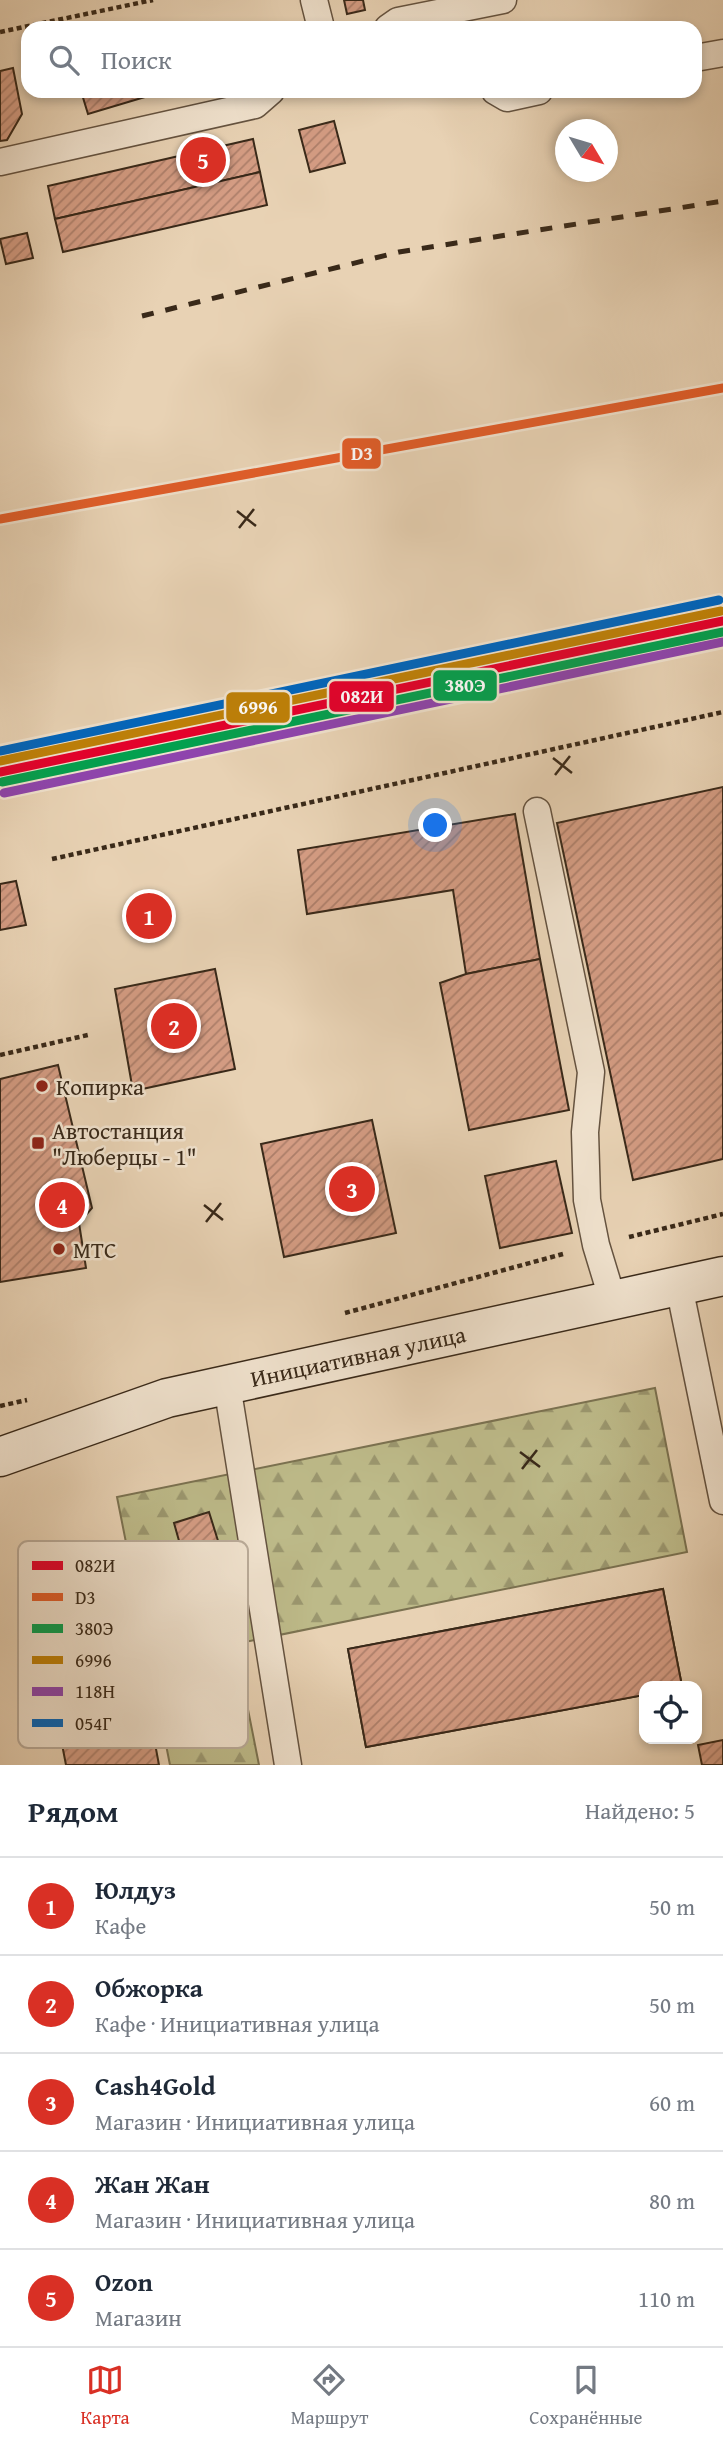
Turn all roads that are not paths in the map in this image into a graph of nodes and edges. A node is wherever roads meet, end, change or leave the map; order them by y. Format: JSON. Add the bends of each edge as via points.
{"nodes":[{"id":1,"x":314,"y":0,"type":"edge"},
{"id":2,"x":503,"y":0,"type":"edge"},
{"id":3,"x":473,"y":17,"type":"edge"},
{"id":4,"x":319,"y":21,"type":"edge"},
{"id":5,"x":398,"y":21,"type":"edge"},
{"id":6,"x":723,"y":53,"type":"edge"},
{"id":7,"x":702,"y":57,"type":"edge"},
{"id":8,"x":263,"y":98,"type":"edge"},
{"id":9,"x":0,"y":162,"type":"edge"},
{"id":10,"x":537,"y":811,"type":"dead end"},
{"id":11,"x":723,"y":1276,"type":"edge"},
{"id":12,"x":679,"y":1286,"type":"junction"},
{"id":13,"x":613,"y":1301,"type":"junction"},
{"id":14,"x":227,"y":1385,"type":"junction"},
{"id":15,"x":0,"y":1457,"type":"edge"},
{"id":16,"x":723,"y":1501,"type":"edge"},
{"id":17,"x":288,"y":1765,"type":"edge"}],
"edges":[{"from":1,"to":4,"type":"lane"},
{"from":2,"to":3,"type":"lane"},
{"from":3,"to":5,"type":"lane"},
{"from":6,"to":7,"type":"lane"},
{"from":8,"to":9,"type":"lane","via":[[255,105]]},
{"from":10,"to":13,"type":"lane","via":[[591,1072],[585,1132],[587,1200]]},
{"from":11,"to":12,"type":"main road","name":"Инициативная улица"},
{"from":12,"to":13,"type":"main road","name":"Инициативная улица"},
{"from":12,"to":16,"type":"lane"},
{"from":13,"to":14,"type":"main road","name":"Инициативная улица"},
{"from":14,"to":15,"type":"main road","name":"Инициативная улица","via":[[167,1398]]},
{"from":14,"to":17,"type":"lane"}]}
